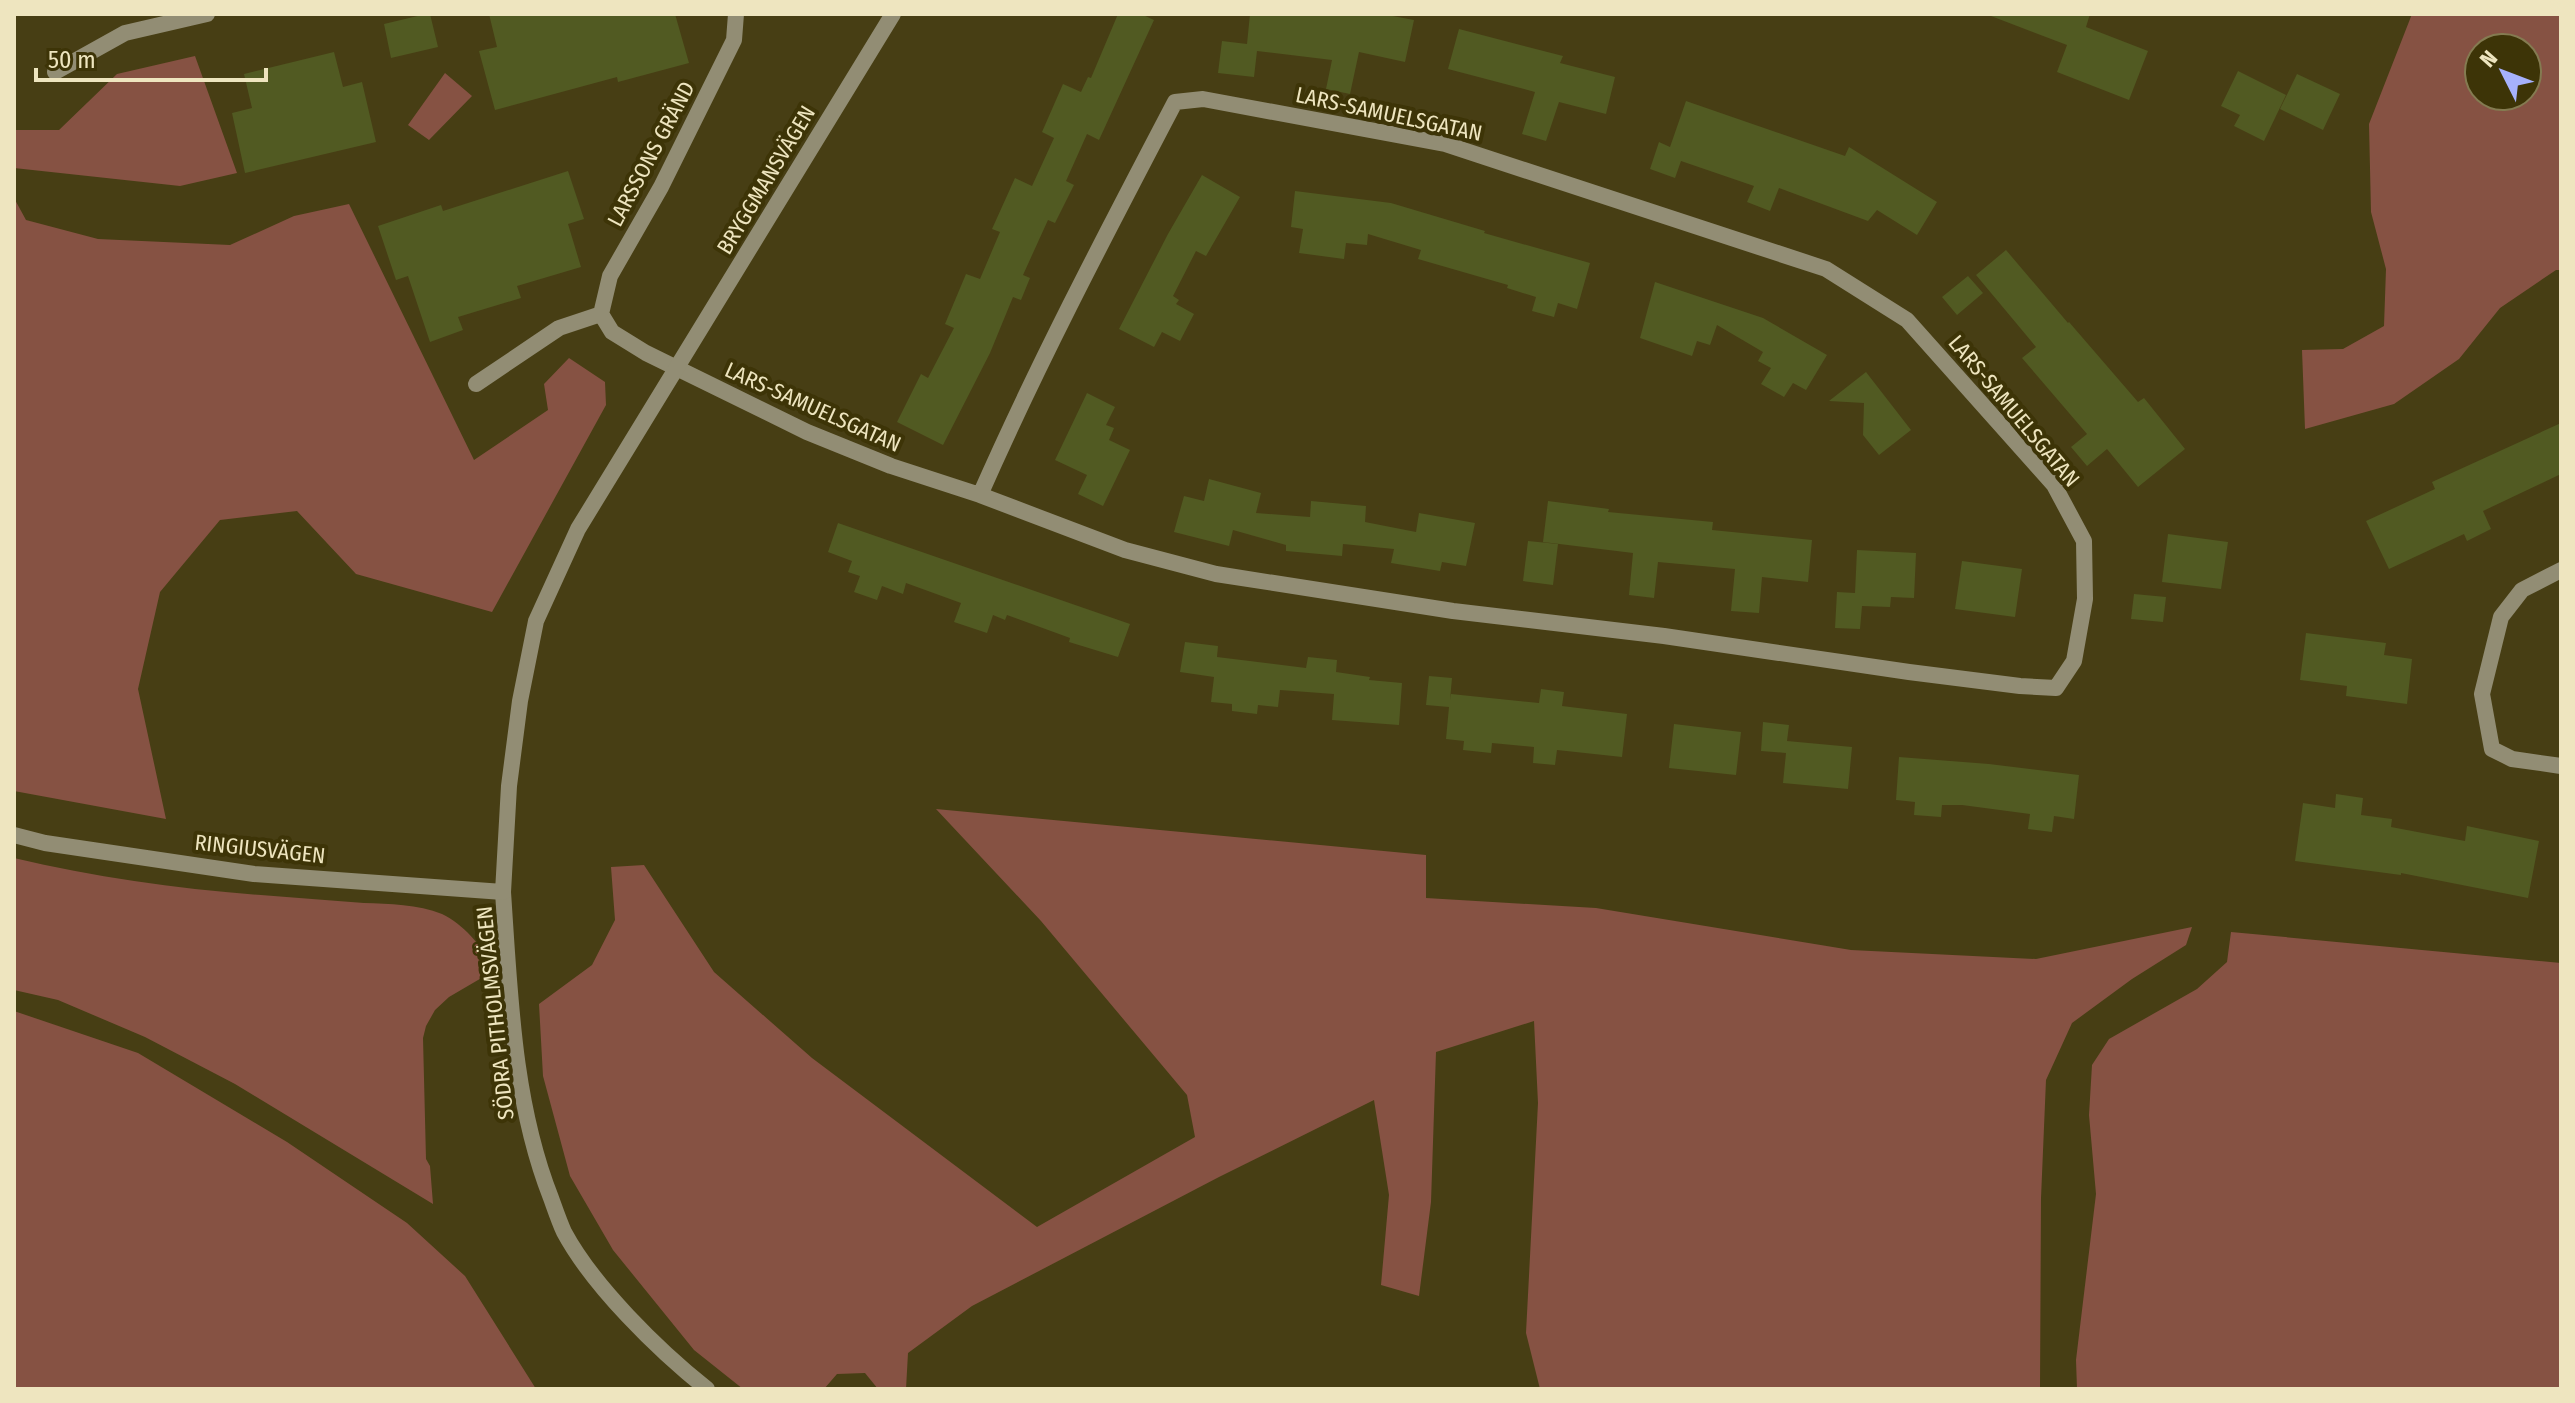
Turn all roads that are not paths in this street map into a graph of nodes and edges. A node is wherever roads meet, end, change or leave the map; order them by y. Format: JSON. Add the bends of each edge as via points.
{"nodes":[{"id":1,"x":207,"y":14,"type":"edge"},
{"id":2,"x":736,"y":14,"type":"edge"},
{"id":3,"x":893,"y":14,"type":"edge"},
{"id":4,"x":55,"y":72,"type":"dead end"},
{"id":5,"x":601,"y":314,"type":"junction"},
{"id":6,"x":676,"y":369,"type":"junction"},
{"id":7,"x":476,"y":384,"type":"dead end"},
{"id":8,"x":980,"y":495,"type":"junction"},
{"id":9,"x":2561,"y":570,"type":"edge"},
{"id":10,"x":2561,"y":766,"type":"edge"},
{"id":11,"x":14,"y":835,"type":"edge"},
{"id":12,"x":503,"y":892,"type":"junction"},
{"id":13,"x":707,"y":1389,"type":"edge"}],
"edges":[{"from":1,"to":4,"type":"street","via":[[125,33]]},
{"from":2,"to":5,"type":"street","name":"LARSSONS GRÄND","via":[[734,40],[610,276]]},
{"from":3,"to":6,"type":"street","name":"BRYGGMANSVÄGEN"},
{"from":5,"to":6,"type":"street","via":[[612,332]]},
{"from":5,"to":7,"type":"street","via":[[559,328]]},
{"from":6,"to":8,"type":"street","name":"LARS-SAMUELSGATAN","via":[[821,438]]},
{"from":6,"to":12,"type":"street","name":"SÖDRA PITHOLMSVÄGEN","via":[[578,529],[536,621],[509,786]]},
{"from":8,"to":8,"type":"street","name":"LARS-SAMUELSGATAN","via":[[1077,290],[1175,102],[1203,99],[1445,144],[1826,269],[1907,320],[2054,485],[2084,541],[2085,599],[2074,661],[2056,688],[2020,686],[1216,574],[1125,550]]},
{"from":9,"to":10,"type":"street","via":[[2522,590],[2501,617],[2482,694],[2492,749],[2512,759]]},
{"from":11,"to":12,"type":"street","name":"RINGIUSVÄGEN","via":[[254,874]]},
{"from":12,"to":13,"type":"street","name":"SÖDRA PITHOLMSVÄGEN","via":[[520,1079],[538,1165],[564,1232],[606,1292]]}]}
